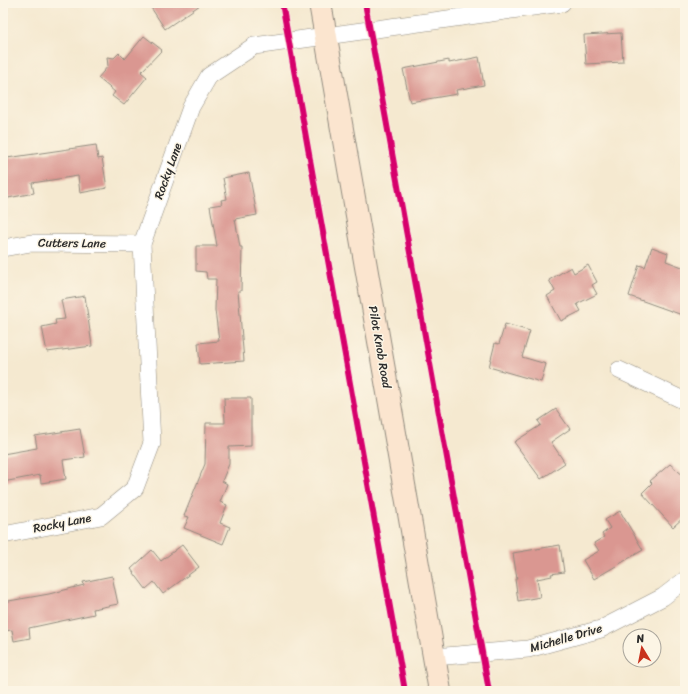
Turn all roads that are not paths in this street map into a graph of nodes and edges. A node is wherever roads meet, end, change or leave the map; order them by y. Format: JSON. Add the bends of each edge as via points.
{"nodes":[{"id":1,"x":320,"y":3,"type":"edge"},
{"id":2,"x":562,"y":3,"type":"edge"},
{"id":3,"x":326,"y":36,"type":"junction"},
{"id":4,"x":142,"y":244,"type":"junction"},
{"id":5,"x":3,"y":248,"type":"edge"},
{"id":6,"x":619,"y":370,"type":"dead end"},
{"id":7,"x":685,"y":401,"type":"edge"},
{"id":8,"x":3,"y":535,"type":"edge"},
{"id":9,"x":685,"y":580,"type":"edge"},
{"id":10,"x":434,"y":657,"type":"junction"},
{"id":11,"x":440,"y":691,"type":"edge"}],
"edges":[{"from":1,"to":3,"type":"main road","name":"Pilot Knob Road"},
{"from":2,"to":3,"type":"street","name":"Rocky Lane"},
{"from":3,"to":4,"type":"street","name":"Rocky Lane","via":[[254,46],[209,76],[191,107]]},
{"from":3,"to":10,"type":"main road","name":"Pilot Knob Road"},
{"from":4,"to":5,"type":"street","name":"Cutters Lane","via":[[32,243]]},
{"from":4,"to":8,"type":"street","name":"Rocky Lane","via":[[152,443],[135,488],[101,516]]},
{"from":6,"to":7,"type":"street"},
{"from":9,"to":10,"type":"street","name":"Michelle Drive","via":[[663,597],[601,629],[528,649]]},
{"from":10,"to":11,"type":"main road","name":"Pilot Knob Road"}]}
